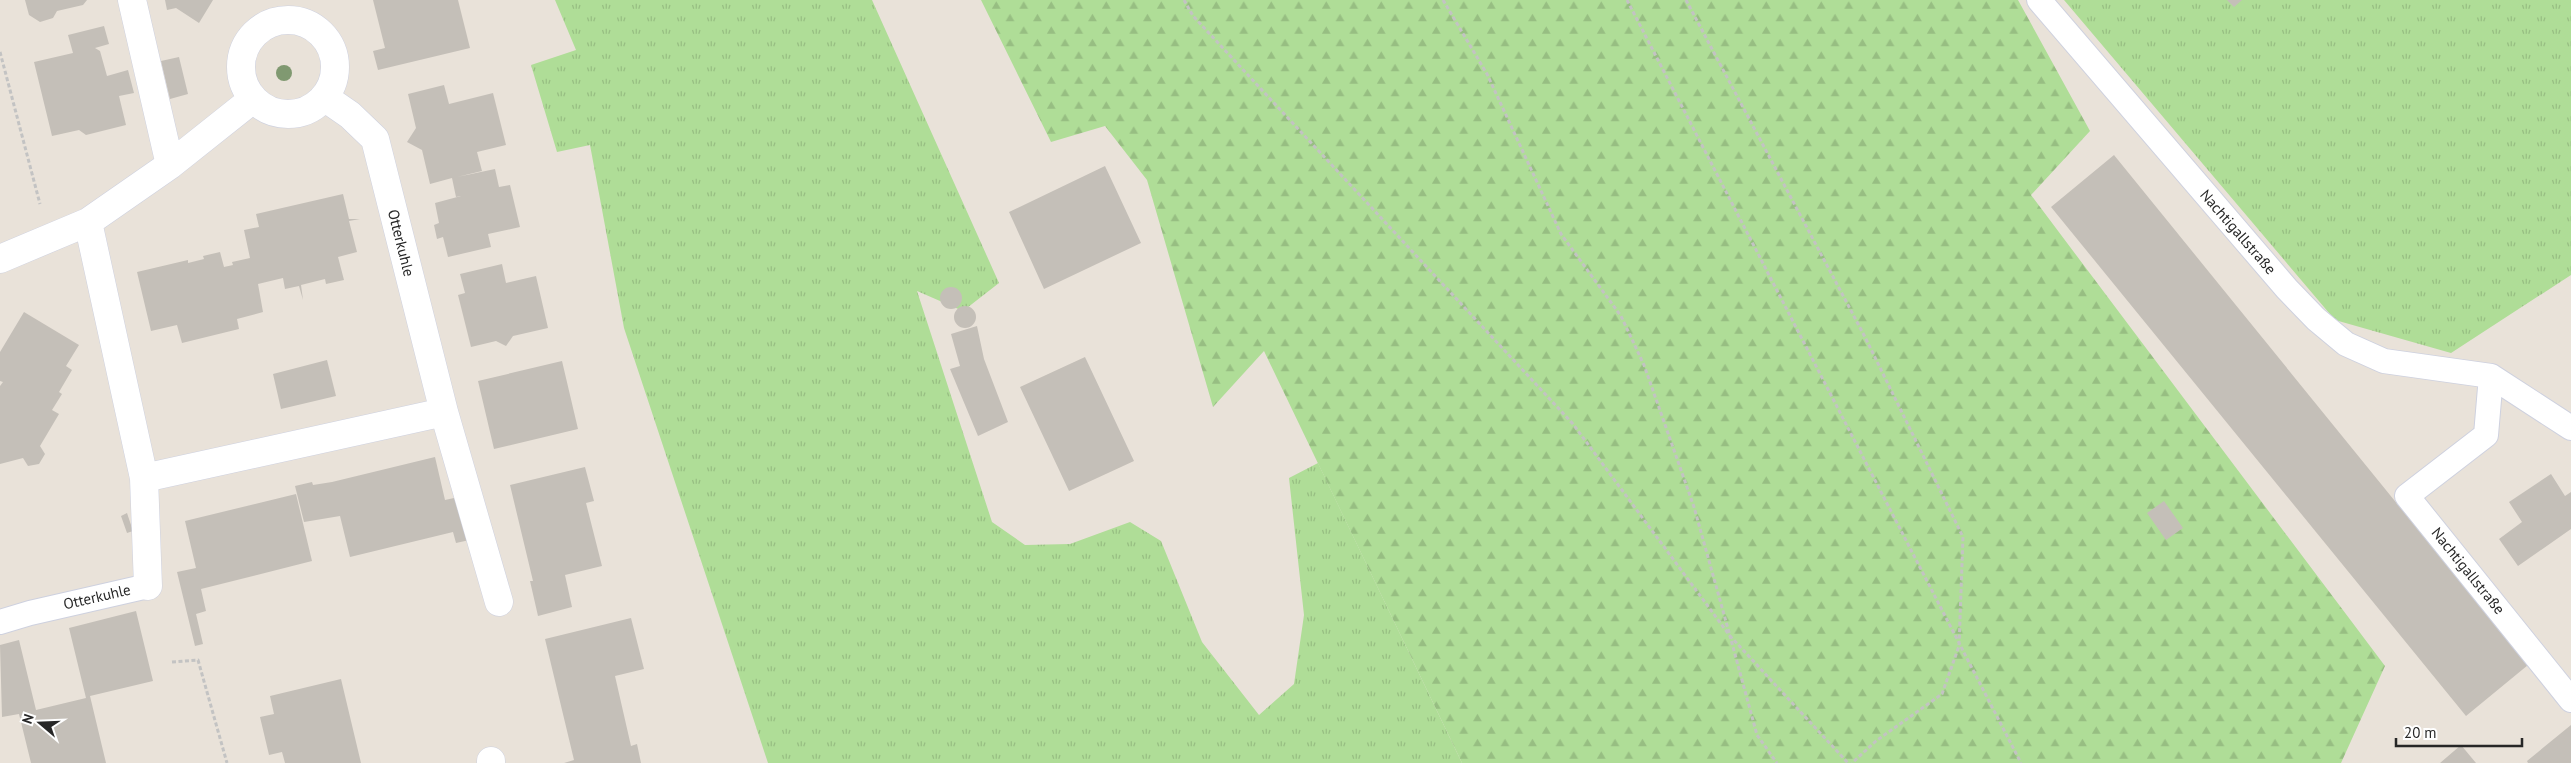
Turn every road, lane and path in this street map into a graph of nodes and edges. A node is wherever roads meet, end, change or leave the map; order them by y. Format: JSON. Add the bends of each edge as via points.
{"nodes":[{"id":1,"x":132,"y":0,"type":"edge"},
{"id":2,"x":1184,"y":0,"type":"edge"},
{"id":3,"x":1443,"y":0,"type":"edge"},
{"id":4,"x":1627,"y":0,"type":"edge"},
{"id":5,"x":1686,"y":0,"type":"edge"},
{"id":6,"x":2039,"y":0,"type":"edge"},
{"id":7,"x":292,"y":10,"type":"edge"},
{"id":8,"x":0,"y":52,"type":"edge"},
{"id":9,"x":324,"y":98,"type":"junction"},
{"id":10,"x":253,"y":99,"type":"junction"},
{"id":11,"x":170,"y":166,"type":"junction"},
{"id":12,"x":88,"y":222,"type":"junction"},
{"id":13,"x":49,"y":237,"type":"junction"},
{"id":14,"x":0,"y":259,"type":"edge"},
{"id":15,"x":2490,"y":376,"type":"junction"},
{"id":16,"x":444,"y":412,"type":"junction"},
{"id":17,"x":2571,"y":428,"type":"edge"},
{"id":18,"x":144,"y":478,"type":"junction"},
{"id":19,"x":148,"y":586,"type":"joint"},
{"id":20,"x":499,"y":602,"type":"dead end"},
{"id":21,"x":0,"y":622,"type":"edge"},
{"id":22,"x":1730,"y":636,"type":"junction"},
{"id":23,"x":1959,"y":646,"type":"junction"},
{"id":24,"x":172,"y":662,"type":"dead end"},
{"id":25,"x":2571,"y":700,"type":"edge"},
{"id":26,"x":227,"y":763,"type":"edge"},
{"id":27,"x":1777,"y":763,"type":"edge"},
{"id":28,"x":1850,"y":763,"type":"edge"},
{"id":29,"x":2021,"y":763,"type":"edge"}],
"edges":[{"from":1,"to":11,"type":"street"},
{"from":2,"to":22,"type":"path","via":[[1194,16],[1573,424]]},
{"from":3,"to":22,"type":"path","via":[[1486,74],[1561,234],[1621,316],[1644,365],[1694,507]]},
{"from":4,"to":23,"type":"path"},
{"from":5,"to":23,"type":"path","via":[[1865,337],[1963,537]]},
{"from":6,"to":15,"type":"lane","name":"Nachtigallstraße","via":[[2286,289],[2316,319],[2346,344],[2384,361]]},
{"from":7,"to":9,"type":"street","via":[[330,43],[335,71],[332,85]]},
{"from":7,"to":10,"type":"street","via":[[262,26],[250,38],[243,52],[241,69],[244,85]]},
{"from":8,"to":13,"type":"path"},
{"from":9,"to":10,"type":"street","via":[[312,108],[281,114],[265,109]]},
{"from":9,"to":16,"type":"street","name":"Otterkuhle","via":[[350,115],[375,139]]},
{"from":10,"to":11,"type":"street"},
{"from":11,"to":12,"type":"street"},
{"from":12,"to":13,"type":"street"},
{"from":12,"to":18,"type":"street","name":"Otterkuhle"},
{"from":13,"to":14,"type":"street"},
{"from":15,"to":17,"type":"lane","name":"Nachtigallstraße"},
{"from":15,"to":25,"type":"lane","name":"Nachtigallstraße","via":[[2486,435],[2407,496]]},
{"from":16,"to":18,"type":"street"},
{"from":16,"to":20,"type":"street","name":"Otterkuhle"},
{"from":18,"to":19,"type":"street","name":"Otterkuhle"},
{"from":19,"to":21,"type":"lane","name":"Otterkuhle"},
{"from":22,"to":27,"type":"path","via":[[1757,735]]},
{"from":22,"to":28,"type":"path"},
{"from":23,"to":28,"type":"path","via":[[1942,694]]},
{"from":23,"to":29,"type":"path"},
{"from":24,"to":26,"type":"path","via":[[198,660]]}]}
